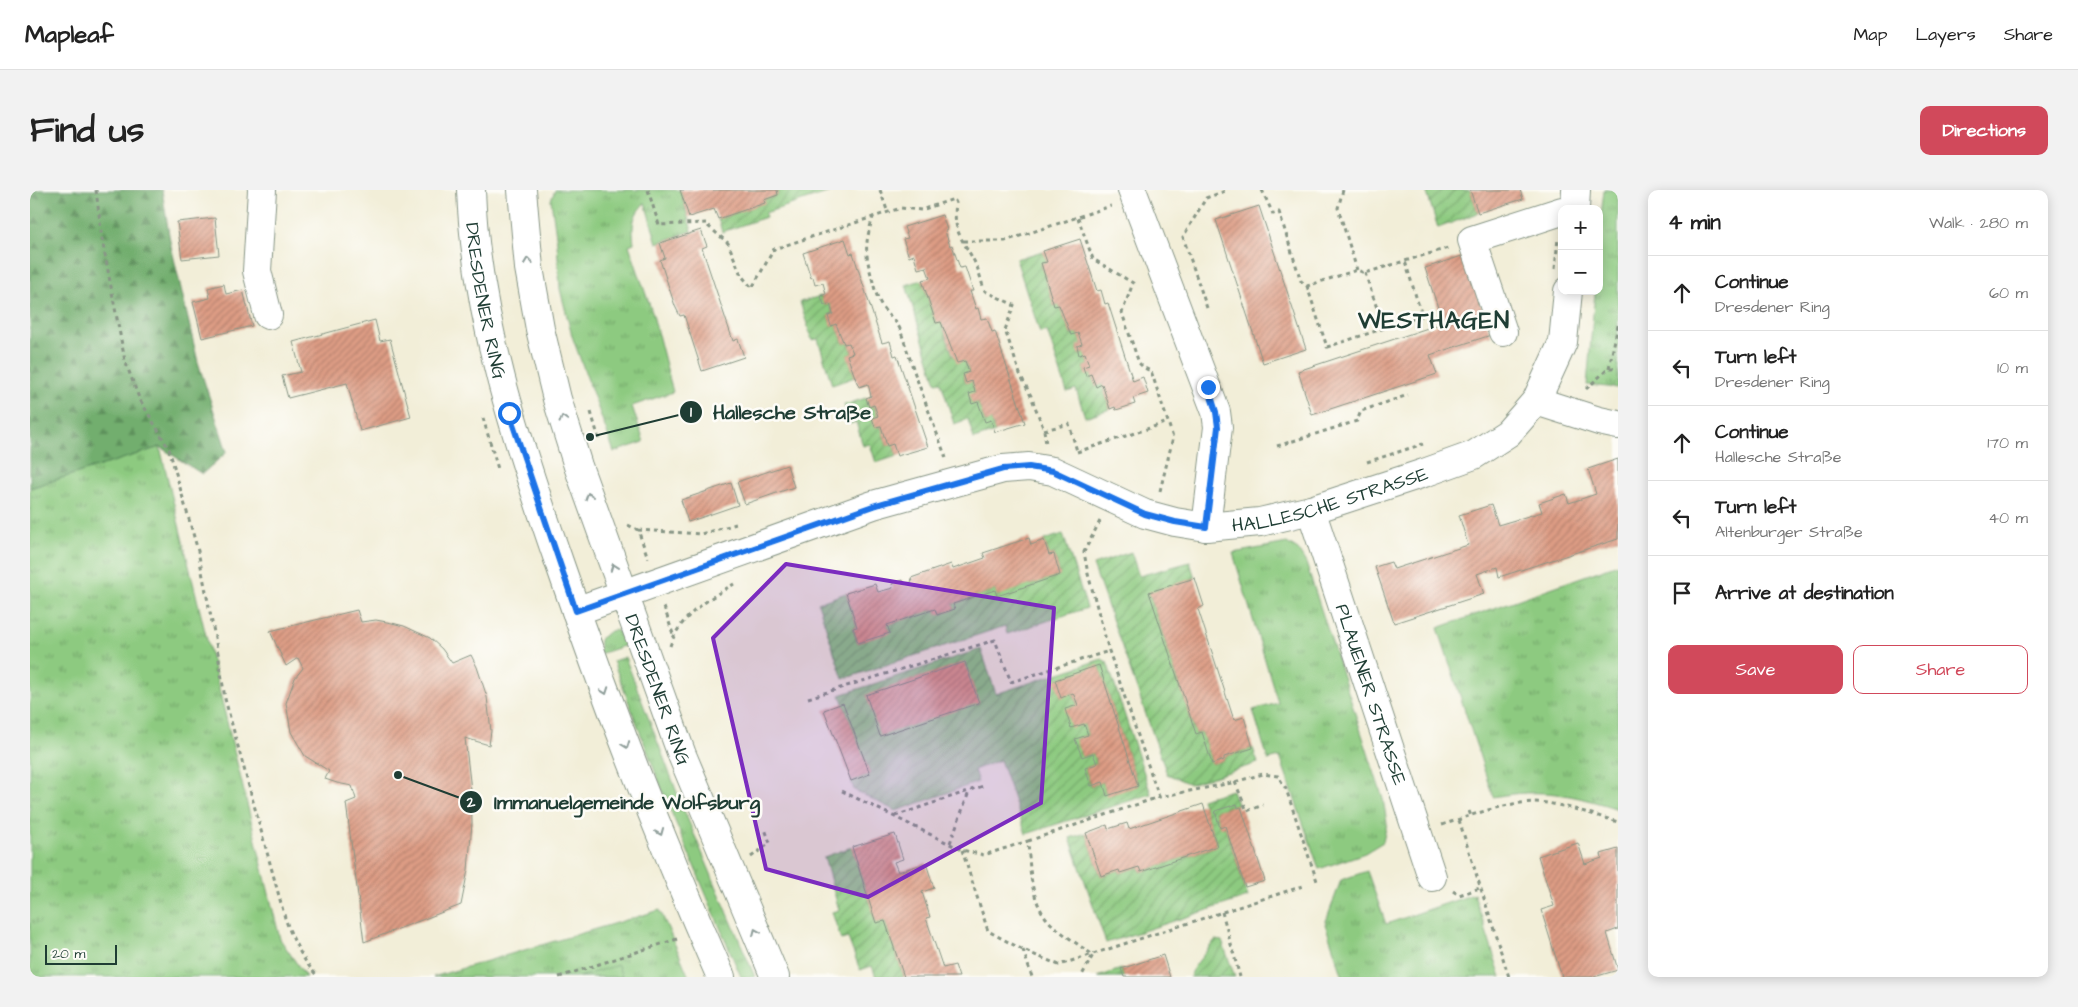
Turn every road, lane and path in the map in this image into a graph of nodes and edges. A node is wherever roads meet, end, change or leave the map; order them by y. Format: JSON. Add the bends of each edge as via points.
{"nodes":[{"id":1,"x":96,"y":190,"type":"edge"},
{"id":2,"x":262,"y":190,"type":"edge"},
{"id":3,"x":471,"y":190,"type":"edge"},
{"id":4,"x":522,"y":190,"type":"edge"},
{"id":5,"x":648,"y":190,"type":"edge"},
{"id":6,"x":880,"y":190,"type":"edge"},
{"id":7,"x":1228,"y":190,"type":"edge"},
{"id":8,"x":1262,"y":190,"type":"edge"},
{"id":9,"x":1343,"y":190,"type":"edge"},
{"id":10,"x":1133,"y":194,"type":"edge"},
{"id":11,"x":1558,"y":210,"type":"edge"},
{"id":12,"x":888,"y":212,"type":"junction"},
{"id":13,"x":874,"y":217,"type":"junction"},
{"id":14,"x":1078,"y":218,"type":"junction"},
{"id":15,"x":1472,"y":240,"type":"junction"},
{"id":16,"x":963,"y":241,"type":"junction"},
{"id":17,"x":1405,"y":261,"type":"junction"},
{"id":18,"x":1357,"y":270,"type":"junction"},
{"id":19,"x":1365,"y":273,"type":"junction"},
{"id":20,"x":1307,"y":286,"type":"junction"},
{"id":21,"x":1562,"y":295,"type":"edge"},
{"id":22,"x":1209,"y":315,"type":"dead end"},
{"id":23,"x":268,"y":316,"type":"dead end"},
{"id":24,"x":1618,"y":325,"type":"edge"},
{"id":25,"x":1384,"y":328,"type":"junction"},
{"id":26,"x":1502,"y":332,"type":"dead end"},
{"id":27,"x":1609,"y":368,"type":"junction"},
{"id":28,"x":1618,"y":368,"type":"edge"},
{"id":29,"x":1408,"y":396,"type":"dead end"},
{"id":30,"x":1536,"y":401,"type":"junction"},
{"id":31,"x":590,"y":409,"type":"dead end"},
{"id":32,"x":1563,"y":410,"type":"junction"},
{"id":33,"x":1168,"y":422,"type":"junction"},
{"id":34,"x":1618,"y":425,"type":"edge"},
{"id":35,"x":1044,"y":430,"type":"junction"},
{"id":36,"x":1430,"y":442,"type":"dead end"},
{"id":37,"x":601,"y":445,"type":"dead end"},
{"id":38,"x":1277,"y":446,"type":"dead end"},
{"id":39,"x":1046,"y":450,"type":"dead end"},
{"id":40,"x":1077,"y":452,"type":"junction"},
{"id":41,"x":1078,"y":456,"type":"dead end"},
{"id":42,"x":1359,"y":464,"type":"dead end"},
{"id":43,"x":948,"y":465,"type":"dead end"},
{"id":44,"x":1112,"y":498,"type":"junction"},
{"id":45,"x":1158,"y":500,"type":"dead end"},
{"id":46,"x":1311,"y":510,"type":"junction"},
{"id":47,"x":623,"y":519,"type":"dead end"},
{"id":48,"x":1206,"y":527,"type":"junction"},
{"id":49,"x":741,"y":581,"type":"dead end"},
{"id":50,"x":656,"y":583,"type":"junction"},
{"id":51,"x":624,"y":594,"type":"junction"},
{"id":52,"x":576,"y":611,"type":"junction"},
{"id":53,"x":1109,"y":651,"type":"junction"},
{"id":54,"x":808,"y":698,"type":"dead end"},
{"id":55,"x":1235,"y":782,"type":"junction"},
{"id":56,"x":983,"y":786,"type":"dead end"},
{"id":57,"x":969,"y":791,"type":"junction"},
{"id":58,"x":842,"y":792,"type":"dead end"},
{"id":59,"x":1158,"y":797,"type":"junction"},
{"id":60,"x":1263,"y":805,"type":"dead end"},
{"id":61,"x":1469,"y":811,"type":"dead end"},
{"id":62,"x":895,"y":816,"type":"junction"},
{"id":63,"x":1471,"y":816,"type":"junction"},
{"id":64,"x":1459,"y":820,"type":"junction"},
{"id":65,"x":1618,"y":822,"type":"edge"},
{"id":66,"x":765,"y":829,"type":"dead end"},
{"id":67,"x":1418,"y":833,"type":"junction"},
{"id":68,"x":1028,"y":841,"type":"junction"},
{"id":69,"x":950,"y":843,"type":"junction"},
{"id":70,"x":962,"y":850,"type":"junction"},
{"id":71,"x":749,"y":859,"type":"dead end"},
{"id":72,"x":1432,"y":878,"type":"dead end"},
{"id":73,"x":1317,"y":881,"type":"dead end"},
{"id":74,"x":1303,"y":886,"type":"dead end"},
{"id":75,"x":1222,"y":912,"type":"junction"},
{"id":76,"x":678,"y":939,"type":"dead end"},
{"id":77,"x":1023,"y":950,"type":"junction"},
{"id":78,"x":1093,"y":955,"type":"junction"},
{"id":79,"x":318,"y":977,"type":"edge"},
{"id":80,"x":559,"y":977,"type":"edge"},
{"id":81,"x":721,"y":977,"type":"edge"},
{"id":82,"x":775,"y":977,"type":"edge"},
{"id":83,"x":1032,"y":977,"type":"edge"},
{"id":84,"x":1081,"y":977,"type":"edge"},
{"id":85,"x":1240,"y":977,"type":"edge"},
{"id":86,"x":1509,"y":977,"type":"edge"}],
"edges":[{"from":1,"to":79,"type":"path","via":[[125,361],[139,398],[169,449],[198,551],[225,700],[285,918],[296,947]]},
{"from":2,"to":23,"type":"street","via":[[257,271]]},
{"from":3,"to":52,"type":"street","name":"DRESDENER RING","via":[[477,262],[509,413]]},
{"from":51,"to":4,"type":"street","name":"DRESDENER RING","one_way":true,"via":[[578,466],[548,364],[529,268]]},
{"from":5,"to":13,"type":"path","via":[[659,225],[707,224],[728,243],[741,276],[752,288],[774,249]]},
{"from":6,"to":12,"type":"path"},
{"from":7,"to":22,"type":"path","via":[[1206,198],[1183,238]]},
{"from":8,"to":20,"type":"path","via":[[1274,214],[1279,212],[1301,281]]},
{"from":9,"to":18,"type":"path","via":[[1338,208]]},
{"from":10,"to":14,"type":"path"},
{"from":10,"to":48,"type":"street","via":[[1216,412],[1218,427]]},
{"from":11,"to":15,"type":"street"},
{"from":12,"to":13,"type":"path"},
{"from":12,"to":16,"type":"path","via":[[901,208],[922,210],[954,199],[955,224]]},
{"from":13,"to":43,"type":"path","via":[[866,249],[876,294],[883,309],[900,329]]},
{"from":14,"to":16,"type":"path","via":[[1005,241]]},
{"from":14,"to":33,"type":"path","via":[[1093,259],[1133,283],[1122,314],[1139,362],[1151,371]]},
{"from":15,"to":17,"type":"path"},
{"from":15,"to":26,"type":"street"},
{"from":16,"to":35,"type":"path","via":[[985,290],[1014,305],[1006,330],[1020,374]]},
{"from":17,"to":19,"type":"path"},
{"from":17,"to":25,"type":"path","via":[[1422,316]]},
{"from":18,"to":19,"type":"path"},
{"from":18,"to":20,"type":"path"},
{"from":19,"to":25,"type":"path"},
{"from":20,"to":25,"type":"path","via":[[1327,347]]},
{"from":21,"to":30,"type":"street","name":"HALLESCHE STRASSE","via":[[1563,342]]},
{"from":24,"to":27,"type":"path"},
{"from":27,"to":28,"type":"path"},
{"from":27,"to":32,"type":"path"},
{"from":29,"to":38,"type":"path","via":[[1361,411],[1358,421]]},
{"from":30,"to":32,"type":"street"},
{"from":30,"to":46,"type":"street","name":"HALLESCHE STRASSE","via":[[1508,433],[1474,455]]},
{"from":31,"to":37,"type":"path"},
{"from":32,"to":34,"type":"street"},
{"from":33,"to":40,"type":"path"},
{"from":33,"to":45,"type":"path","via":[[1174,438]]},
{"from":35,"to":39,"type":"path"},
{"from":35,"to":40,"type":"path","via":[[1069,424]]},
{"from":36,"to":42,"type":"path"},
{"from":40,"to":41,"type":"path"},
{"from":44,"to":48,"type":"street","name":"HALLESCHE STRASSE","via":[[1145,514]]},
{"from":44,"to":50,"type":"street","name":"HALLESCHE STRASSE","via":[[1053,471],[1029,467],[1003,469],[873,506]]},
{"from":44,"to":53,"type":"path","via":[[1084,552]]},
{"from":46,"to":48,"type":"street","name":"HALLESCHE STRASSE","via":[[1260,522]]},
{"from":46,"to":67,"type":"street","name":"PLAUENER STRASSE"},
{"from":47,"to":50,"type":"path","via":[[638,530]]},
{"from":49,"to":50,"type":"path","via":[[702,604],[673,635]]},
{"from":50,"to":51,"type":"street","name":"HALLESCHE STRASSE"},
{"from":51,"to":52,"type":"street","name":"DRESDENER RING"},
{"from":82,"to":51,"type":"street","name":"DRESDENER RING","one_way":true,"via":[[682,756]]},
{"from":52,"to":81,"type":"street","name":"DRESDENER RING","one_way":true,"via":[[635,770]]},
{"from":53,"to":54,"type":"path","via":[[1011,682],[995,640]]},
{"from":53,"to":59,"type":"path"},
{"from":55,"to":59,"type":"path"},
{"from":55,"to":60,"type":"path","via":[[1247,811]]},
{"from":55,"to":73,"type":"path","via":[[1263,774],[1278,776],[1286,789]]},
{"from":56,"to":57,"type":"path"},
{"from":57,"to":62,"type":"path"},
{"from":57,"to":69,"type":"path"},
{"from":58,"to":62,"type":"path"},
{"from":59,"to":68,"type":"path"},
{"from":61,"to":63,"type":"path"},
{"from":62,"to":69,"type":"path"},
{"from":63,"to":64,"type":"path"},
{"from":63,"to":65,"type":"path","via":[[1516,804],[1546,803]]},
{"from":64,"to":67,"type":"path"},
{"from":64,"to":86,"type":"path"},
{"from":66,"to":71,"type":"path","via":[[770,843]]},
{"from":67,"to":72,"type":"street","name":"PLAUENER STRASSE"},
{"from":68,"to":70,"type":"path","via":[[984,855]]},
{"from":68,"to":78,"type":"path","via":[[1033,888],[1042,912],[1056,928]]},
{"from":69,"to":70,"type":"path"},
{"from":70,"to":77,"type":"path","via":[[988,931]]},
{"from":74,"to":75,"type":"path"},
{"from":75,"to":78,"type":"path"},
{"from":75,"to":85,"type":"path"},
{"from":76,"to":80,"type":"path"},
{"from":77,"to":78,"type":"path","via":[[1058,965]]},
{"from":77,"to":83,"type":"path"},
{"from":78,"to":84,"type":"path"}]}
